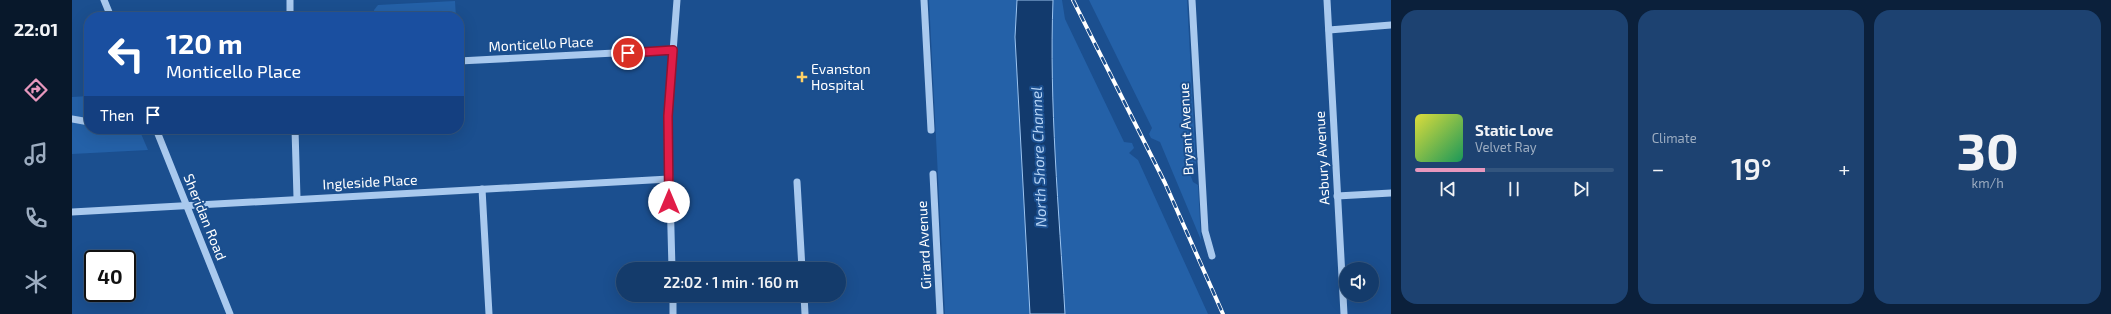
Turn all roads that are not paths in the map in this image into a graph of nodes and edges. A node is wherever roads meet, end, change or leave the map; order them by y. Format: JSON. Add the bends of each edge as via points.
{"nodes":[{"id":1,"x":104,"y":0,"type":"edge"},
{"id":2,"x":290,"y":0,"type":"edge"},
{"id":3,"x":677,"y":0,"type":"edge"},
{"id":4,"x":924,"y":0,"type":"edge"},
{"id":5,"x":1192,"y":0,"type":"edge"},
{"id":6,"x":1327,"y":0,"type":"edge"},
{"id":7,"x":109,"y":12,"type":"edge"},
{"id":8,"x":290,"y":12,"type":"edge"},
{"id":9,"x":1391,"y":25,"type":"edge"},
{"id":10,"x":1329,"y":30,"type":"junction"},
{"id":11,"x":673,"y":50,"type":"junction"},
{"id":12,"x":464,"y":61,"type":"edge"},
{"id":13,"x":72,"y":119,"type":"edge"},
{"id":14,"x":84,"y":121,"type":"edge"},
{"id":15,"x":931,"y":130,"type":"dead end"},
{"id":16,"x":158,"y":134,"type":"edge"},
{"id":17,"x":295,"y":134,"type":"edge"},
{"id":18,"x":933,"y":174,"type":"dead end"},
{"id":19,"x":669,"y":179,"type":"junction"},
{"id":20,"x":797,"y":182,"type":"dead end"},
{"id":21,"x":482,"y":189,"type":"junction"},
{"id":22,"x":1391,"y":193,"type":"edge"},
{"id":23,"x":1337,"y":196,"type":"junction"},
{"id":24,"x":297,"y":198,"type":"junction"},
{"id":25,"x":186,"y":205,"type":"junction"},
{"id":26,"x":72,"y":212,"type":"edge"},
{"id":27,"x":1212,"y":256,"type":"dead end"},
{"id":28,"x":672,"y":262,"type":"edge"},
{"id":29,"x":802,"y":262,"type":"edge"},
{"id":30,"x":673,"y":302,"type":"edge"},
{"id":31,"x":804,"y":302,"type":"edge"},
{"id":32,"x":230,"y":314,"type":"edge"},
{"id":33,"x":489,"y":314,"type":"edge"},
{"id":34,"x":673,"y":314,"type":"edge"},
{"id":35,"x":805,"y":314,"type":"edge"},
{"id":36,"x":940,"y":314,"type":"edge"},
{"id":37,"x":1344,"y":314,"type":"edge"}],
"edges":[{"from":1,"to":7,"type":"street"},
{"from":2,"to":8,"type":"street"},
{"from":3,"to":11,"type":"street"},
{"from":4,"to":15,"type":"street"},
{"from":5,"to":27,"type":"street","name":"Bryant Avenue","via":[[1205,231]]},
{"from":6,"to":10,"type":"street","name":"Asbury Avenue"},
{"from":9,"to":10,"type":"street"},
{"from":10,"to":23,"type":"street","name":"Asbury Avenue"},
{"from":11,"to":12,"type":"street","name":"Monticello Place"},
{"from":11,"to":19,"type":"street","via":[[668,116]]},
{"from":13,"to":14,"type":"street"},
{"from":16,"to":25,"type":"street","name":"Sheridan Road"},
{"from":17,"to":24,"type":"street"},
{"from":18,"to":36,"type":"street","name":"Girard Avenue"},
{"from":19,"to":21,"type":"street","name":"Ingleside Place"},
{"from":19,"to":28,"type":"street"},
{"from":20,"to":29,"type":"street"},
{"from":21,"to":24,"type":"street","name":"Ingleside Place"},
{"from":21,"to":33,"type":"street"},
{"from":22,"to":23,"type":"street"},
{"from":23,"to":37,"type":"street","name":"Asbury Avenue"},
{"from":24,"to":25,"type":"street","name":"Ingleside Place"},
{"from":25,"to":26,"type":"street","name":"Ingleside Place"},
{"from":25,"to":32,"type":"street","name":"Sheridan Road"},
{"from":30,"to":34,"type":"street"},
{"from":31,"to":35,"type":"street"}]}
